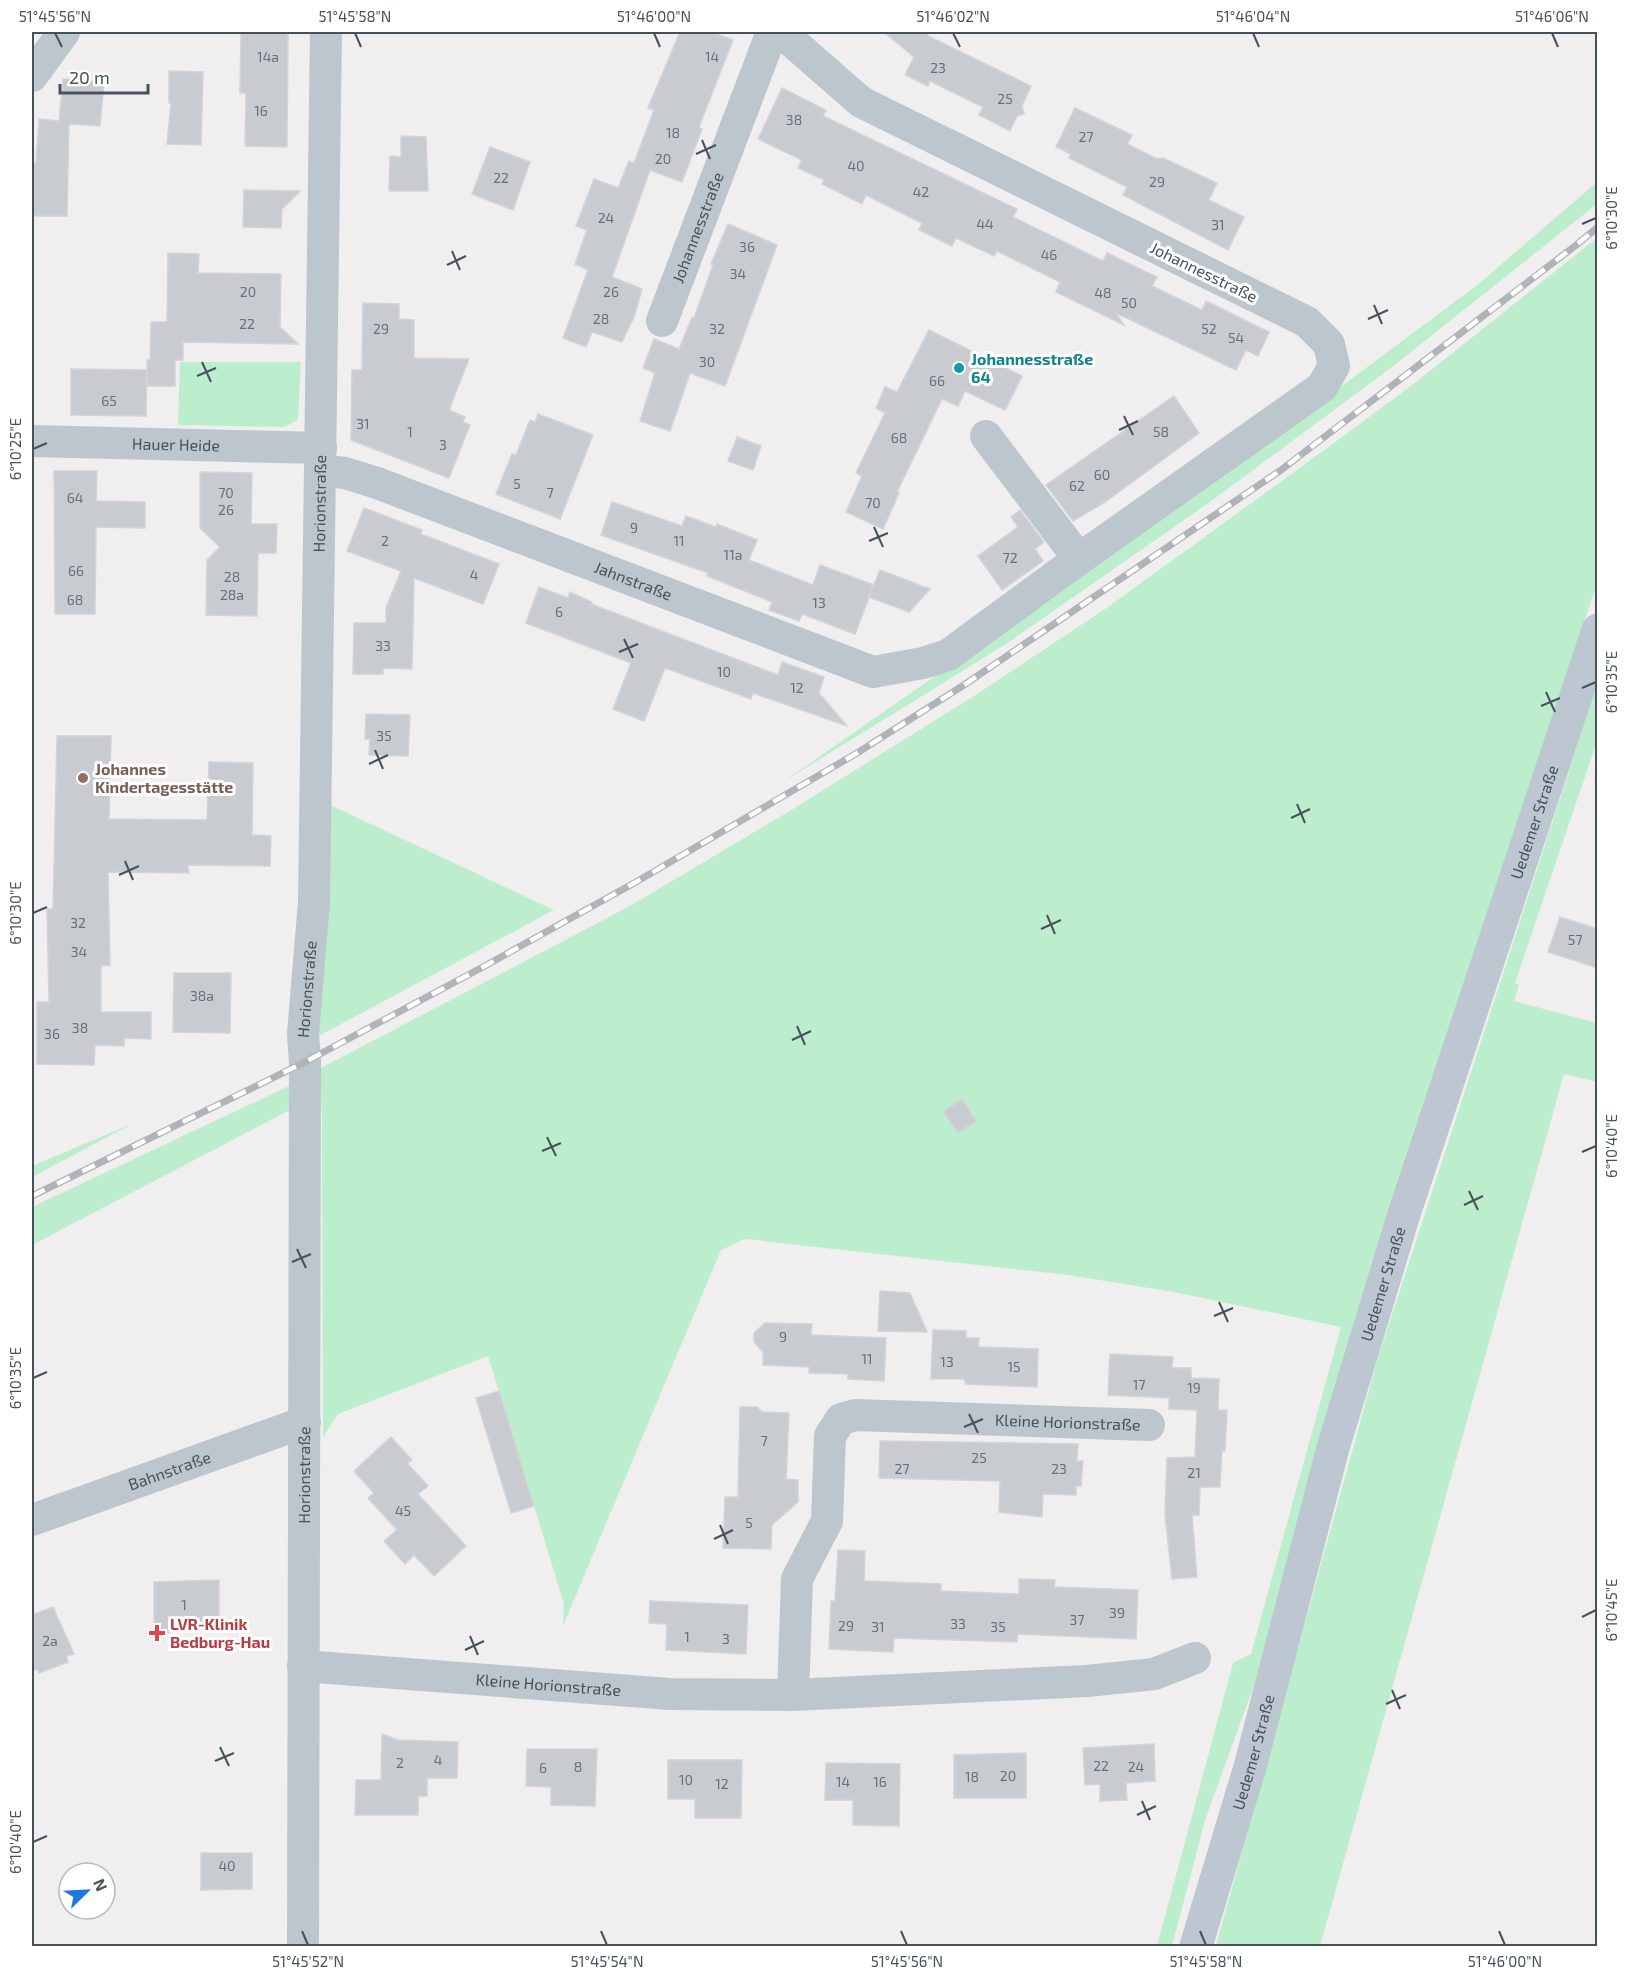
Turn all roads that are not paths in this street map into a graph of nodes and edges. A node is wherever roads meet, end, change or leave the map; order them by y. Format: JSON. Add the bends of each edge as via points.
{"nodes":[{"id":1,"x":64,"y":32,"type":"edge"},
{"id":2,"x":326,"y":32,"type":"edge"},
{"id":3,"x":772,"y":32,"type":"edge"},
{"id":4,"x":781,"y":32,"type":"edge"},
{"id":5,"x":32,"y":76,"type":"edge"},
{"id":6,"x":662,"y":321,"type":"dead end"},
{"id":7,"x":986,"y":436,"type":"dead end"},
{"id":8,"x":32,"y":441,"type":"edge"},
{"id":9,"x":321,"y":459,"type":"junction"},
{"id":10,"x":1079,"y":559,"type":"junction"},
{"id":11,"x":1598,"y":630,"type":"edge"},
{"id":12,"x":948,"y":655,"type":"joint"},
{"id":13,"x":305,"y":1422,"type":"junction"},
{"id":14,"x":1149,"y":1425,"type":"dead end"},
{"id":15,"x":32,"y":1520,"type":"edge"},
{"id":16,"x":1195,"y":1658,"type":"dead end"},
{"id":17,"x":303,"y":1666,"type":"junction"},
{"id":18,"x":793,"y":1695,"type":"junction"},
{"id":19,"x":303,"y":1947,"type":"edge"},
{"id":20,"x":1196,"y":1947,"type":"edge"}],
"edges":[{"from":1,"to":5,"type":"street"},
{"from":2,"to":9,"type":"street","name":"Horionstraße"},
{"from":3,"to":6,"type":"street","name":"Johannesstraße"},
{"from":4,"to":10,"type":"street","name":"Johannesstraße","via":[[861,102],[1307,322],[1329,344],[1334,366],[1322,387]]},
{"from":7,"to":10,"type":"street"},
{"from":8,"to":9,"type":"street","name":"Hauer Heide"},
{"from":9,"to":12,"type":"street","name":"Jahnstraße","via":[[345,473],[873,672]]},
{"from":9,"to":13,"type":"street","name":"Horionstraße","via":[[314,902],[303,1034]]},
{"from":10,"to":12,"type":"street","name":"Johannesstraße"},
{"from":11,"to":20,"type":"main road","name":"Uedemer Straße","via":[[1404,1214],[1333,1448],[1250,1767]]},
{"from":13,"to":15,"type":"street","name":"Bahnstraße"},
{"from":13,"to":17,"type":"street","name":"Horionstraße"},
{"from":14,"to":18,"type":"street","name":"Kleine Horionstraße","via":[[856,1415],[841,1419],[830,1436],[827,1521],[797,1580]]},
{"from":16,"to":18,"type":"street","name":"Kleine Horionstraße","via":[[1154,1674],[1087,1681]]},
{"from":17,"to":18,"type":"street","name":"Kleine Horionstraße","via":[[670,1694]]},
{"from":17,"to":19,"type":"street","name":"Horionstraße"}]}
